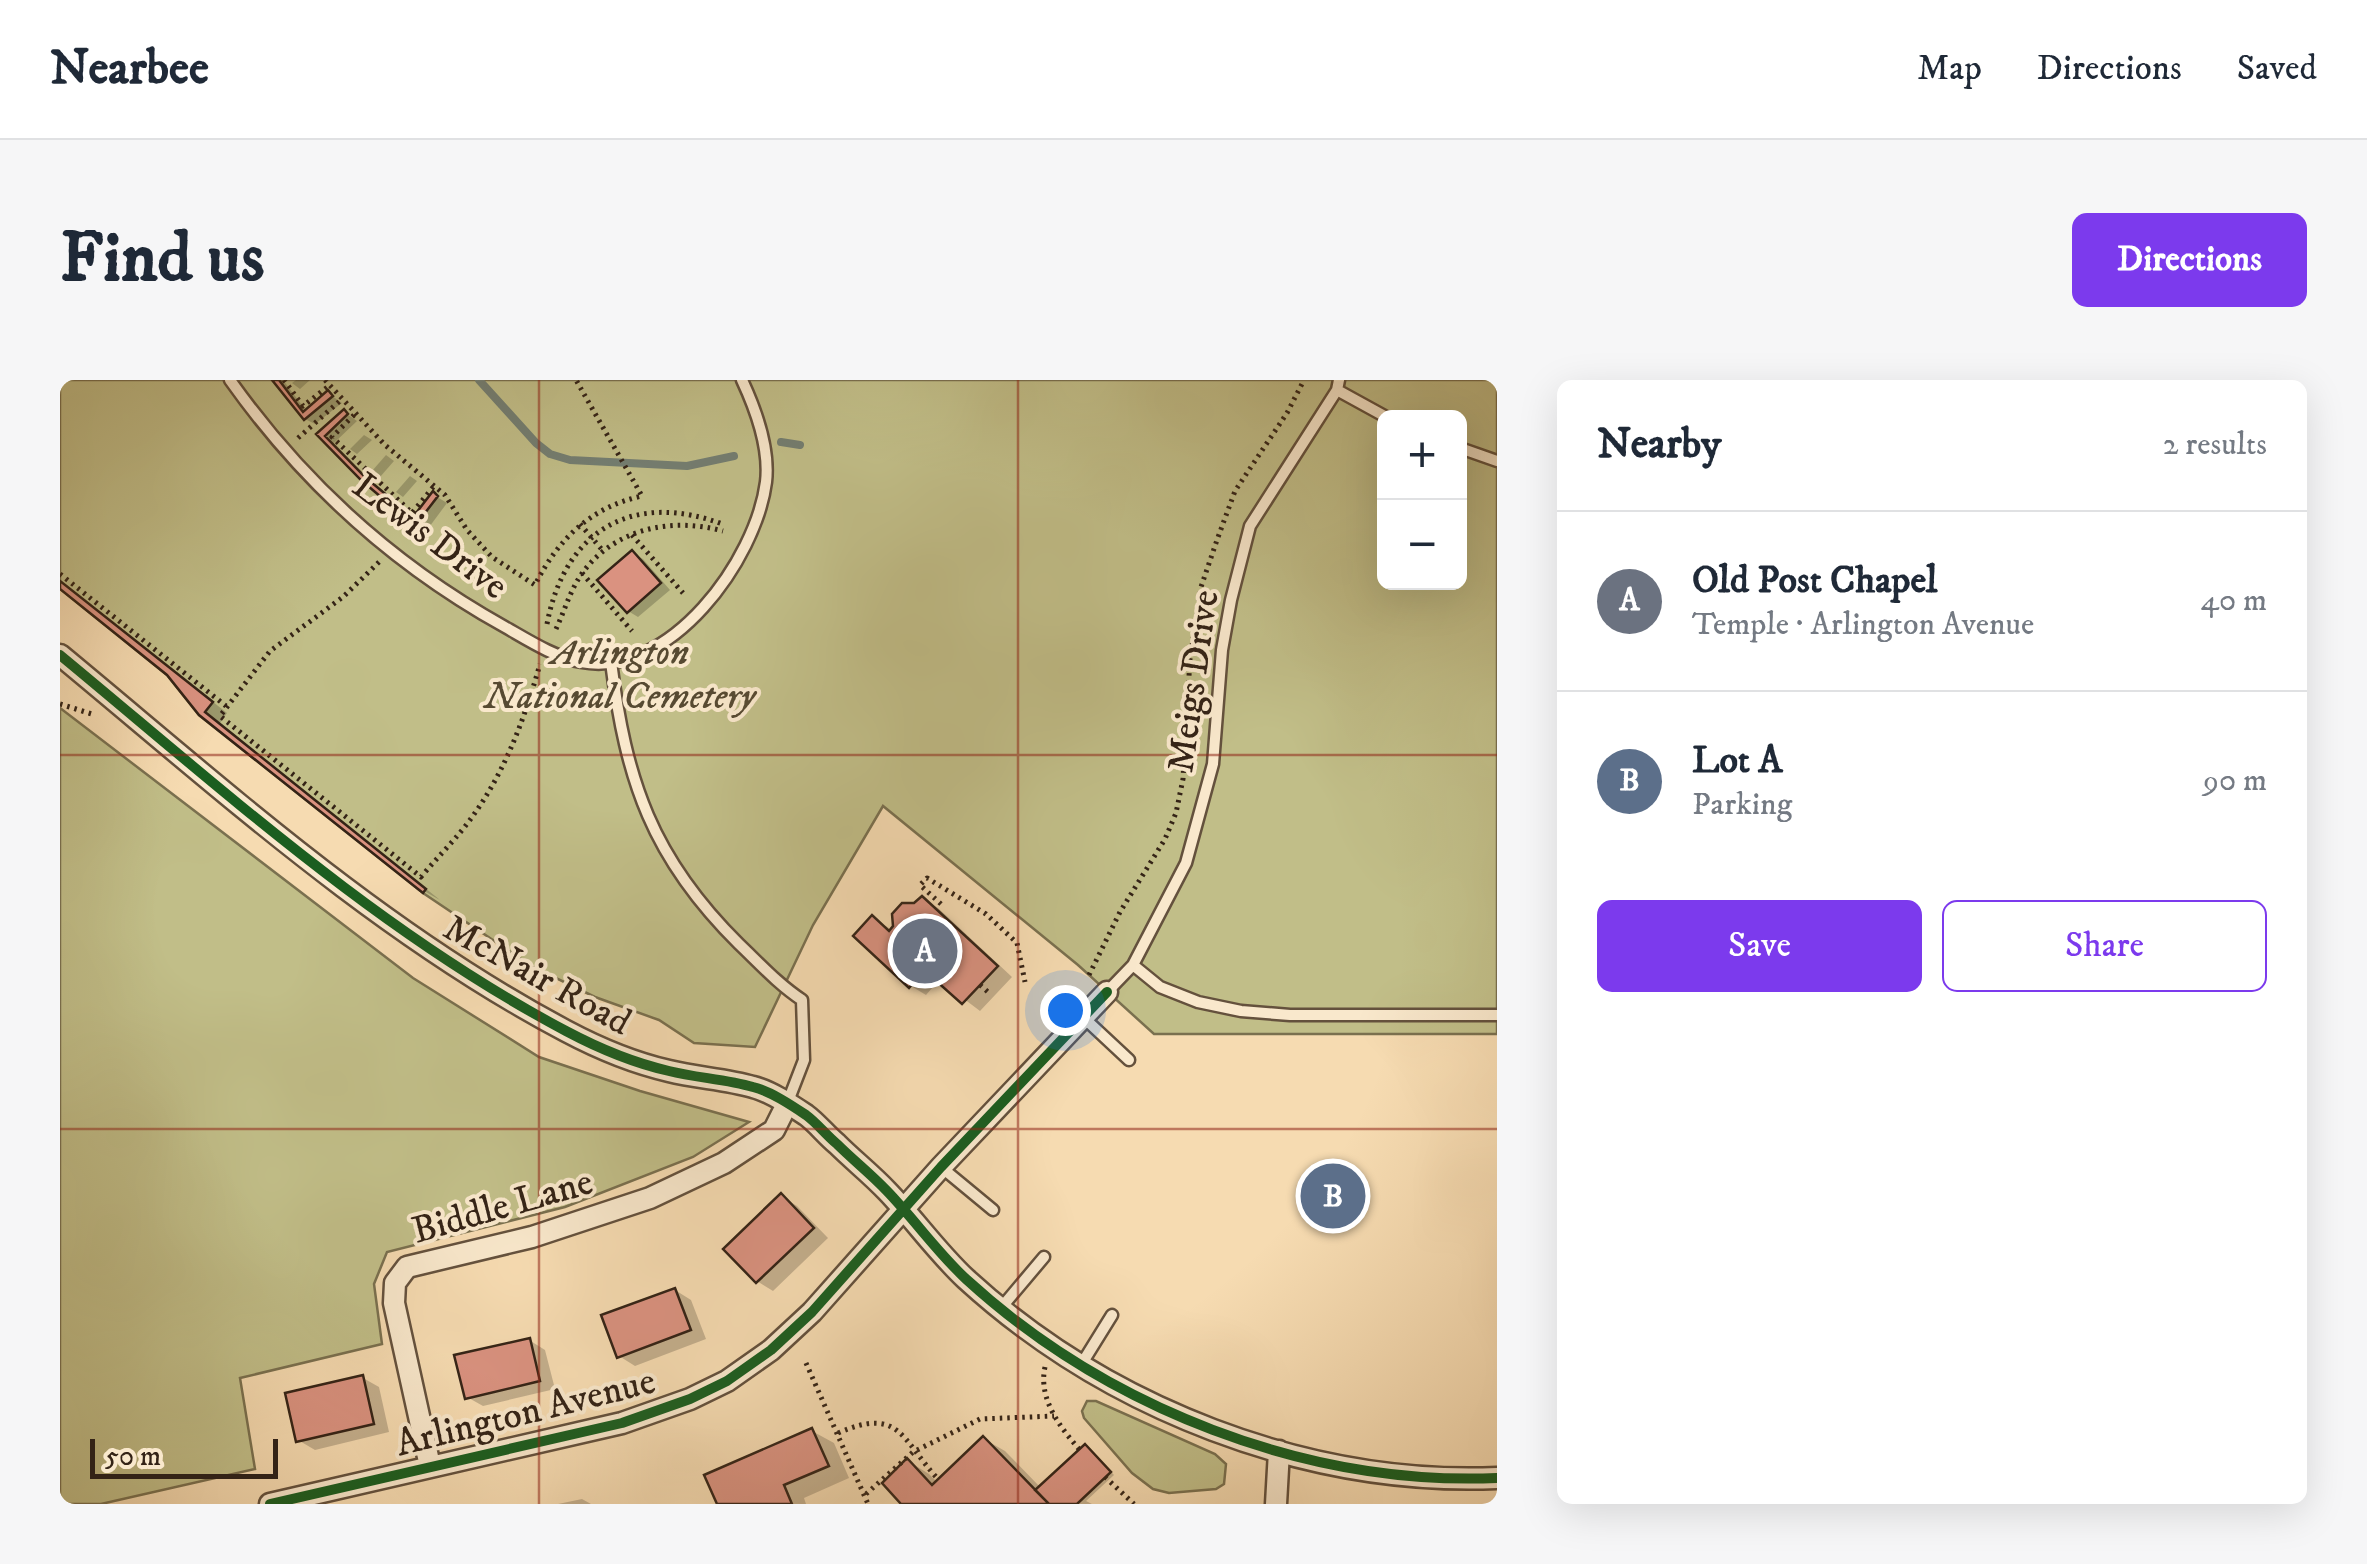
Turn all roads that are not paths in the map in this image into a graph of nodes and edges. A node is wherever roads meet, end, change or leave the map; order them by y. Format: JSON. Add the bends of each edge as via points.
{"nodes":[{"id":1,"x":230,"y":380,"type":"edge"},
{"id":2,"x":742,"y":380,"type":"edge"},
{"id":3,"x":1338,"y":385,"type":"edge"},
{"id":4,"x":1377,"y":411,"type":"edge"},
{"id":5,"x":1467,"y":450,"type":"edge"},
{"id":6,"x":1497,"y":461,"type":"edge"},
{"id":7,"x":60,"y":656,"type":"edge"},
{"id":8,"x":610,"y":662,"type":"junction"},
{"id":9,"x":1133,"y":965,"type":"junction"},
{"id":10,"x":1108,"y":992,"type":"joint"},
{"id":11,"x":1497,"y":1016,"type":"edge"},
{"id":12,"x":1084,"y":1017,"type":"junction"},
{"id":13,"x":1129,"y":1060,"type":"dead end"},
{"id":14,"x":787,"y":1104,"type":"junction"},
{"id":15,"x":940,"y":1166,"type":"junction"},
{"id":16,"x":993,"y":1210,"type":"dead end"},
{"id":17,"x":903,"y":1211,"type":"junction"},
{"id":18,"x":1044,"y":1257,"type":"dead end"},
{"id":19,"x":1000,"y":1308,"type":"junction"},
{"id":20,"x":1112,"y":1315,"type":"dead end"},
{"id":21,"x":1081,"y":1366,"type":"junction"},
{"id":22,"x":1279,"y":1451,"type":"junction"},
{"id":23,"x":430,"y":1466,"type":"junction"},
{"id":24,"x":1497,"y":1478,"type":"edge"},
{"id":25,"x":270,"y":1504,"type":"edge"},
{"id":26,"x":1276,"y":1504,"type":"edge"}],
"edges":[{"from":1,"to":8,"type":"lane","name":"Lewis Drive","via":[[308,477],[411,568],[561,656]]},
{"from":2,"to":8,"type":"lane","via":[[765,451],[763,496],[750,537],[700,611],[658,646]]},
{"from":3,"to":4,"type":"lane"},
{"from":3,"to":9,"type":"lane","name":"Meigs Drive","via":[[1250,526],[1222,650],[1214,764],[1204,803],[1186,863]]},
{"from":5,"to":6,"type":"lane"},
{"from":7,"to":14,"type":"street","name":"McNair Road","via":[[328,876],[447,962],[620,1056],[753,1086]]},
{"from":8,"to":14,"type":"lane","via":[[630,770],[667,855],[710,915],[802,1000],[804,1060]]},
{"from":9,"to":10,"type":"lane","name":"Meigs Drive"},
{"from":9,"to":11,"type":"lane","via":[[1160,987],[1242,1012]]},
{"from":10,"to":12,"type":"street","name":"Arlington Avenue"},
{"from":12,"to":13,"type":"lane"},
{"from":12,"to":15,"type":"street","name":"Arlington Avenue"},
{"from":14,"to":17,"type":"street","name":"McNair Road","via":[[808,1116]]},
{"from":14,"to":23,"type":"street","name":"Biddle Lane","via":[[774,1130],[724,1164],[650,1198],[532,1237],[407,1267],[394,1302]]},
{"from":15,"to":16,"type":"lane"},
{"from":15,"to":17,"type":"street","name":"Arlington Avenue"},
{"from":17,"to":19,"type":"street","name":"McNair Road"},
{"from":17,"to":23,"type":"street","name":"Arlington Avenue","via":[[812,1312],[727,1381],[622,1423]]},
{"from":18,"to":19,"type":"lane"},
{"from":19,"to":21,"type":"street","name":"McNair Road"},
{"from":20,"to":21,"type":"lane"},
{"from":21,"to":22,"type":"street","name":"McNair Road","via":[[1140,1398]]},
{"from":22,"to":24,"type":"street","name":"McNair Road","via":[[1358,1469]]},
{"from":22,"to":26,"type":"street"},
{"from":23,"to":25,"type":"street","name":"Arlington Avenue"}]}
